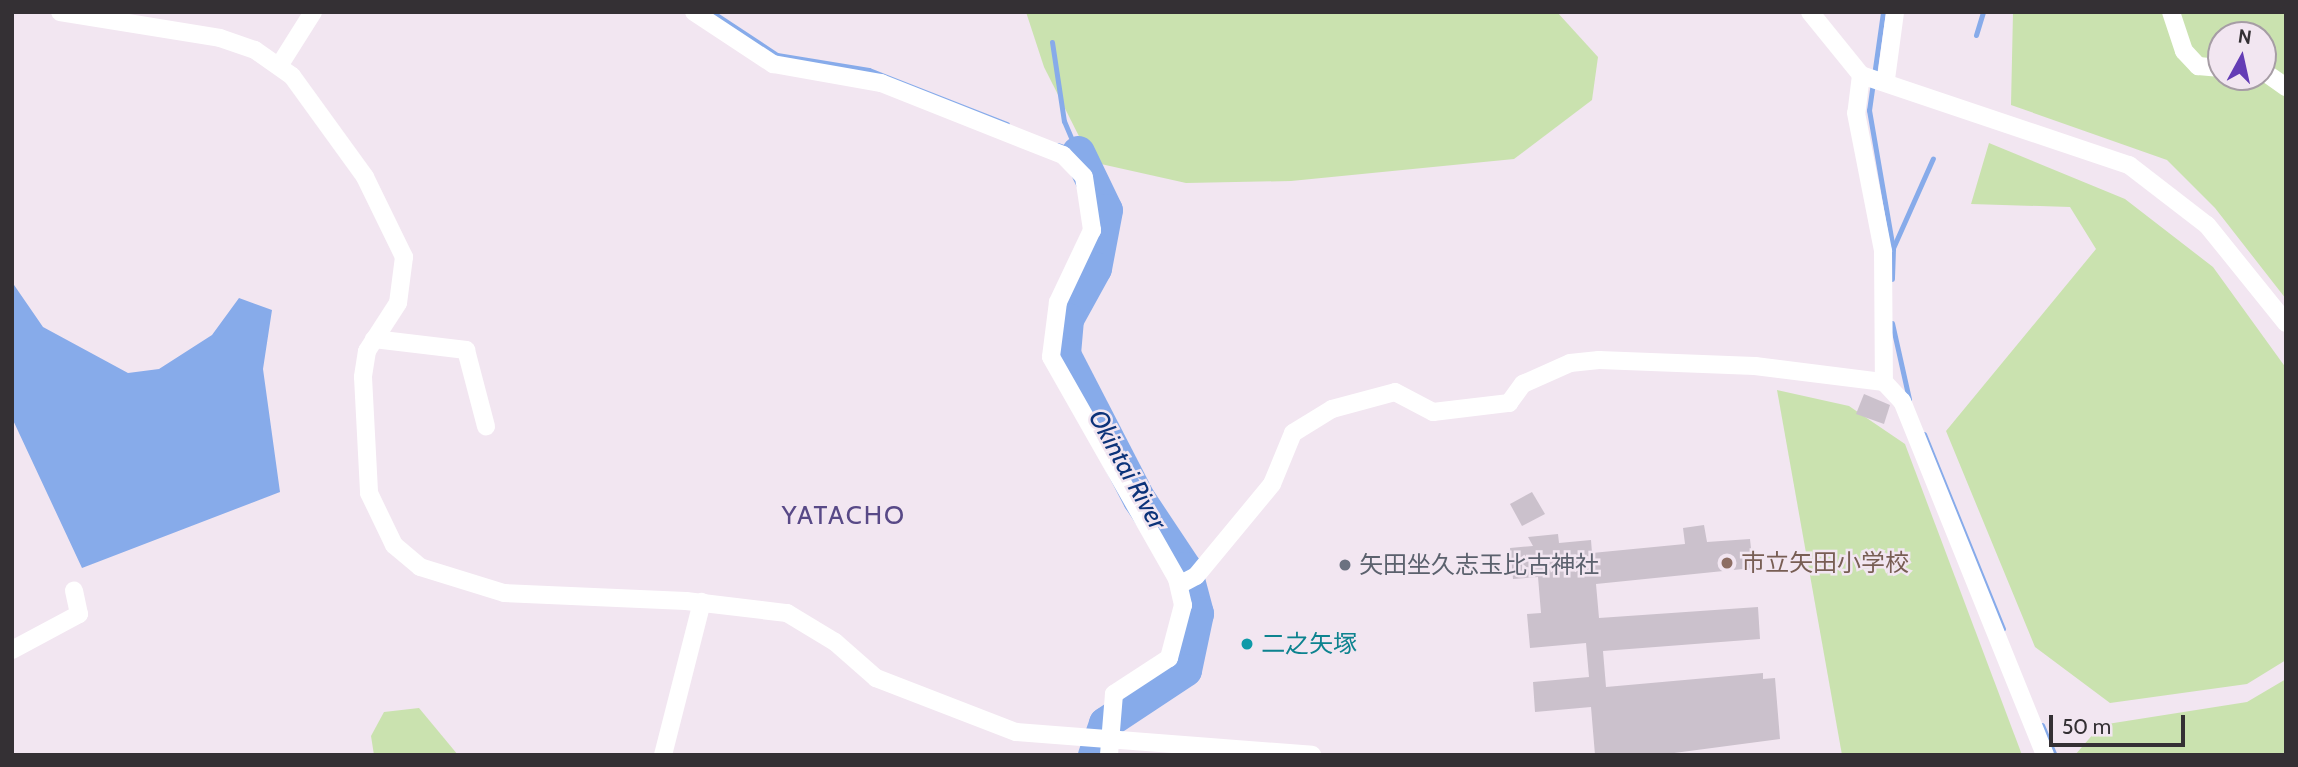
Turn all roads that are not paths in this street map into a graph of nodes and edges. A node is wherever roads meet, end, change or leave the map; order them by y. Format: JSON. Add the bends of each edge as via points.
{"nodes":[{"id":1,"x":60,"y":12,"type":"edge"},
{"id":2,"x":313,"y":12,"type":"edge"},
{"id":3,"x":694,"y":12,"type":"edge"},
{"id":4,"x":1810,"y":12,"type":"edge"},
{"id":5,"x":1895,"y":12,"type":"edge"},
{"id":6,"x":2171,"y":12,"type":"edge"},
{"id":7,"x":279,"y":66,"type":"junction"},
{"id":8,"x":2207,"y":66,"type":"edge"},
{"id":9,"x":1861,"y":75,"type":"junction"},
{"id":10,"x":1886,"y":79,"type":"junction"},
{"id":11,"x":2286,"y":323,"type":"edge"},
{"id":12,"x":374,"y":340,"type":"junction"},
{"id":13,"x":1884,"y":382,"type":"junction"},
{"id":14,"x":486,"y":426,"type":"dead end"},
{"id":15,"x":1187,"y":581,"type":"junction"},
{"id":16,"x":74,"y":591,"type":"dead end"},
{"id":17,"x":702,"y":602,"type":"junction"},
{"id":18,"x":12,"y":650,"type":"edge"},
{"id":19,"x":1105,"y":745,"type":"edge"},
{"id":20,"x":663,"y":755,"type":"edge"},
{"id":21,"x":1312,"y":755,"type":"edge"},
{"id":22,"x":2045,"y":755,"type":"edge"}],
"edges":[{"from":1,"to":7,"type":"street","via":[[220,38]]},
{"from":2,"to":7,"type":"street"},
{"from":3,"to":15,"type":"street","via":[[774,64],[855,74],[1075,163],[1089,188],[1092,230],[1058,302],[1051,357]]},
{"from":4,"to":9,"type":"street"},
{"from":5,"to":10,"type":"street"},
{"from":6,"to":8,"type":"street","via":[[2184,51],[2198,65]]},
{"from":7,"to":12,"type":"street","via":[[307,95],[396,229],[403,279],[391,318]]},
{"from":9,"to":10,"type":"street"},
{"from":9,"to":13,"type":"street","via":[[1856,113],[1883,251]]},
{"from":10,"to":11,"type":"street","via":[[2129,165],[2207,225]]},
{"from":12,"to":14,"type":"street","via":[[466,350]]},
{"from":12,"to":17,"type":"street","via":[[363,377],[369,493],[394,545],[420,567],[504,593]]},
{"from":13,"to":15,"type":"street","via":[[1755,366],[1599,360],[1570,363],[1523,384],[1509,403],[1433,412],[1395,392],[1332,409],[1293,433],[1272,484]]},
{"from":13,"to":22,"type":"street","via":[[1902,401]]},
{"from":15,"to":19,"type":"street","via":[[1176,647],[1170,658],[1114,694]]},
{"from":16,"to":18,"type":"street","via":[[79,614]]},
{"from":17,"to":19,"type":"street","via":[[787,614],[835,642],[876,678],[989,725]]},
{"from":17,"to":20,"type":"street"},
{"from":19,"to":21,"type":"street"}]}
